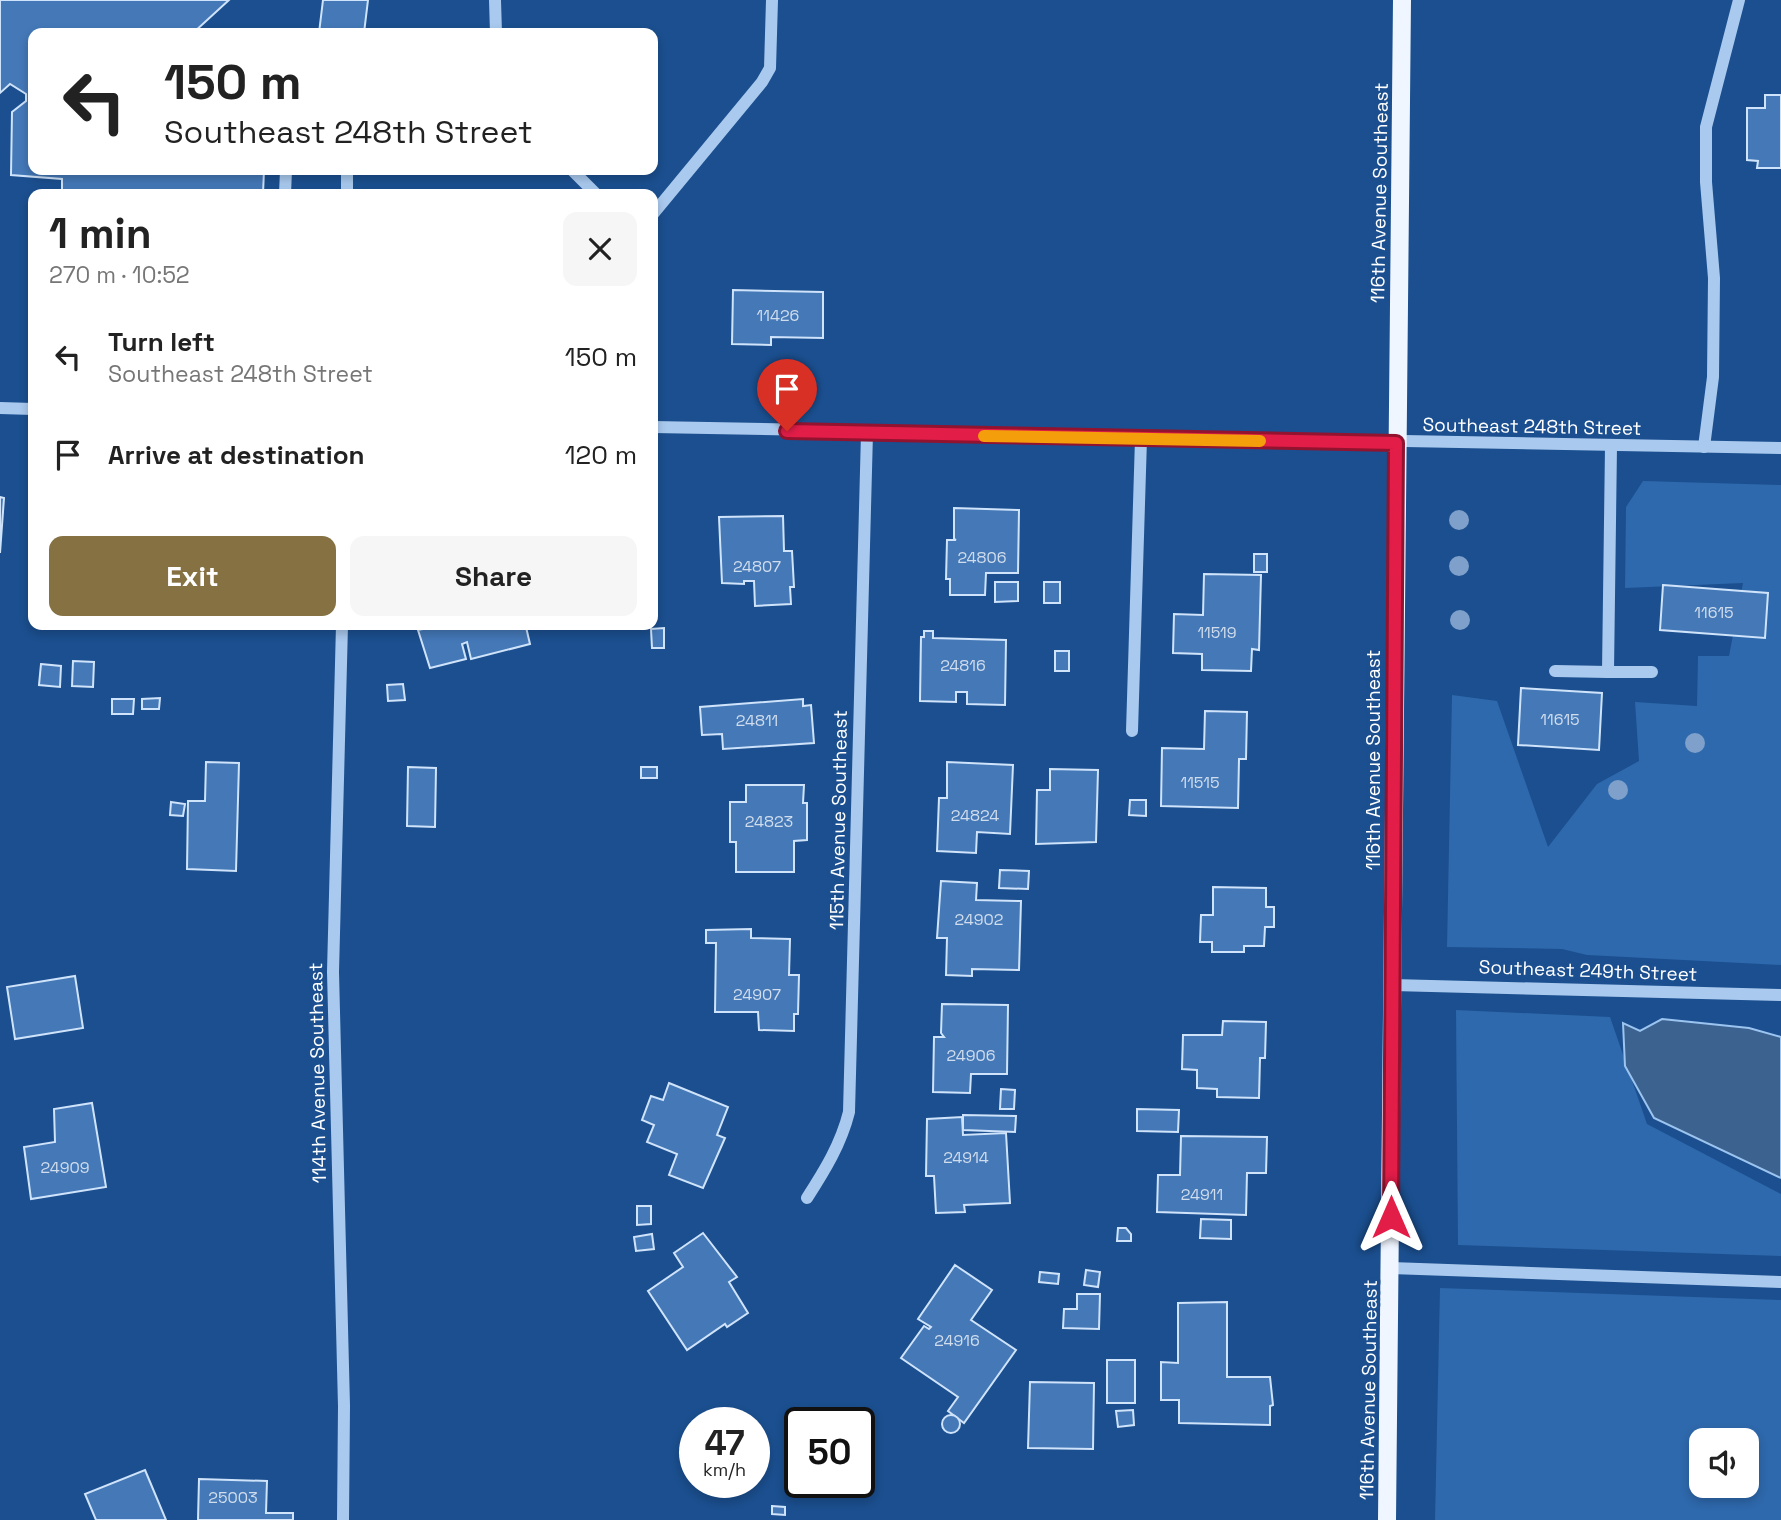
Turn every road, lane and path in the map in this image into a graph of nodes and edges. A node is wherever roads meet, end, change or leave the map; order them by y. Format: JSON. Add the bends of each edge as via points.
{"nodes":[{"id":1,"x":495,"y":0,"type":"edge"},
{"id":2,"x":772,"y":0,"type":"edge"},
{"id":3,"x":1402,"y":0,"type":"edge"},
{"id":4,"x":1739,"y":0,"type":"edge"},
{"id":5,"x":496,"y":28,"type":"edge"},
{"id":6,"x":577,"y":175,"type":"edge"},
{"id":7,"x":591,"y":189,"type":"edge"},
{"id":8,"x":658,"y":208,"type":"edge"},
{"id":9,"x":0,"y":408,"type":"edge"},
{"id":10,"x":28,"y":409,"type":"edge"},
{"id":11,"x":658,"y":428,"type":"edge"},
{"id":12,"x":867,"y":433,"type":"junction"},
{"id":13,"x":1141,"y":439,"type":"junction"},
{"id":14,"x":1396,"y":443,"type":"junction"},
{"id":15,"x":1611,"y":446,"type":"junction"},
{"id":16,"x":1704,"y":447,"type":"junction"},
{"id":17,"x":1781,"y":449,"type":"edge"},
{"id":18,"x":342,"y":630,"type":"edge"},
{"id":19,"x":1555,"y":671,"type":"dead end"},
{"id":20,"x":1608,"y":672,"type":"junction"},
{"id":21,"x":1653,"y":672,"type":"dead end"},
{"id":22,"x":1132,"y":731,"type":"dead end"},
{"id":23,"x":1393,"y":985,"type":"junction"},
{"id":24,"x":1781,"y":995,"type":"edge"},
{"id":25,"x":807,"y":1198,"type":"dead end"},
{"id":26,"x":1391,"y":1268,"type":"junction"},
{"id":27,"x":1781,"y":1282,"type":"edge"},
{"id":28,"x":344,"y":1520,"type":"edge"},
{"id":29,"x":1387,"y":1520,"type":"edge"}],
"edges":[{"from":1,"to":5,"type":"street"},
{"from":2,"to":8,"type":"street","via":[[769,68],[762,82]]},
{"from":3,"to":14,"type":"main road","name":"116th Avenue Southeast"},
{"from":4,"to":16,"type":"street","via":[[1706,127],[1714,278],[1713,377]]},
{"from":6,"to":7,"type":"street"},
{"from":9,"to":10,"type":"street"},
{"from":11,"to":12,"type":"street","name":"Southeast 248th Street"},
{"from":12,"to":13,"type":"street","name":"Southeast 248th Street"},
{"from":12,"to":25,"type":"street","name":"115th Avenue Southeast","via":[[849,1112],[834,1156]]},
{"from":13,"to":14,"type":"street","name":"Southeast 248th Street"},
{"from":13,"to":22,"type":"street"},
{"from":14,"to":15,"type":"street","name":"Southeast 248th Street"},
{"from":14,"to":23,"type":"main road","name":"116th Avenue Southeast"},
{"from":15,"to":16,"type":"street","name":"Southeast 248th Street"},
{"from":15,"to":20,"type":"street"},
{"from":16,"to":17,"type":"street","name":"Southeast 248th Street"},
{"from":18,"to":28,"type":"street","name":"114th Avenue Southeast","via":[[333,972]]},
{"from":19,"to":20,"type":"street"},
{"from":20,"to":21,"type":"street"},
{"from":23,"to":24,"type":"street","name":"Southeast 249th Street"},
{"from":23,"to":26,"type":"main road","name":"116th Avenue Southeast"},
{"from":26,"to":27,"type":"street"},
{"from":26,"to":29,"type":"main road","name":"116th Avenue Southeast"}]}
